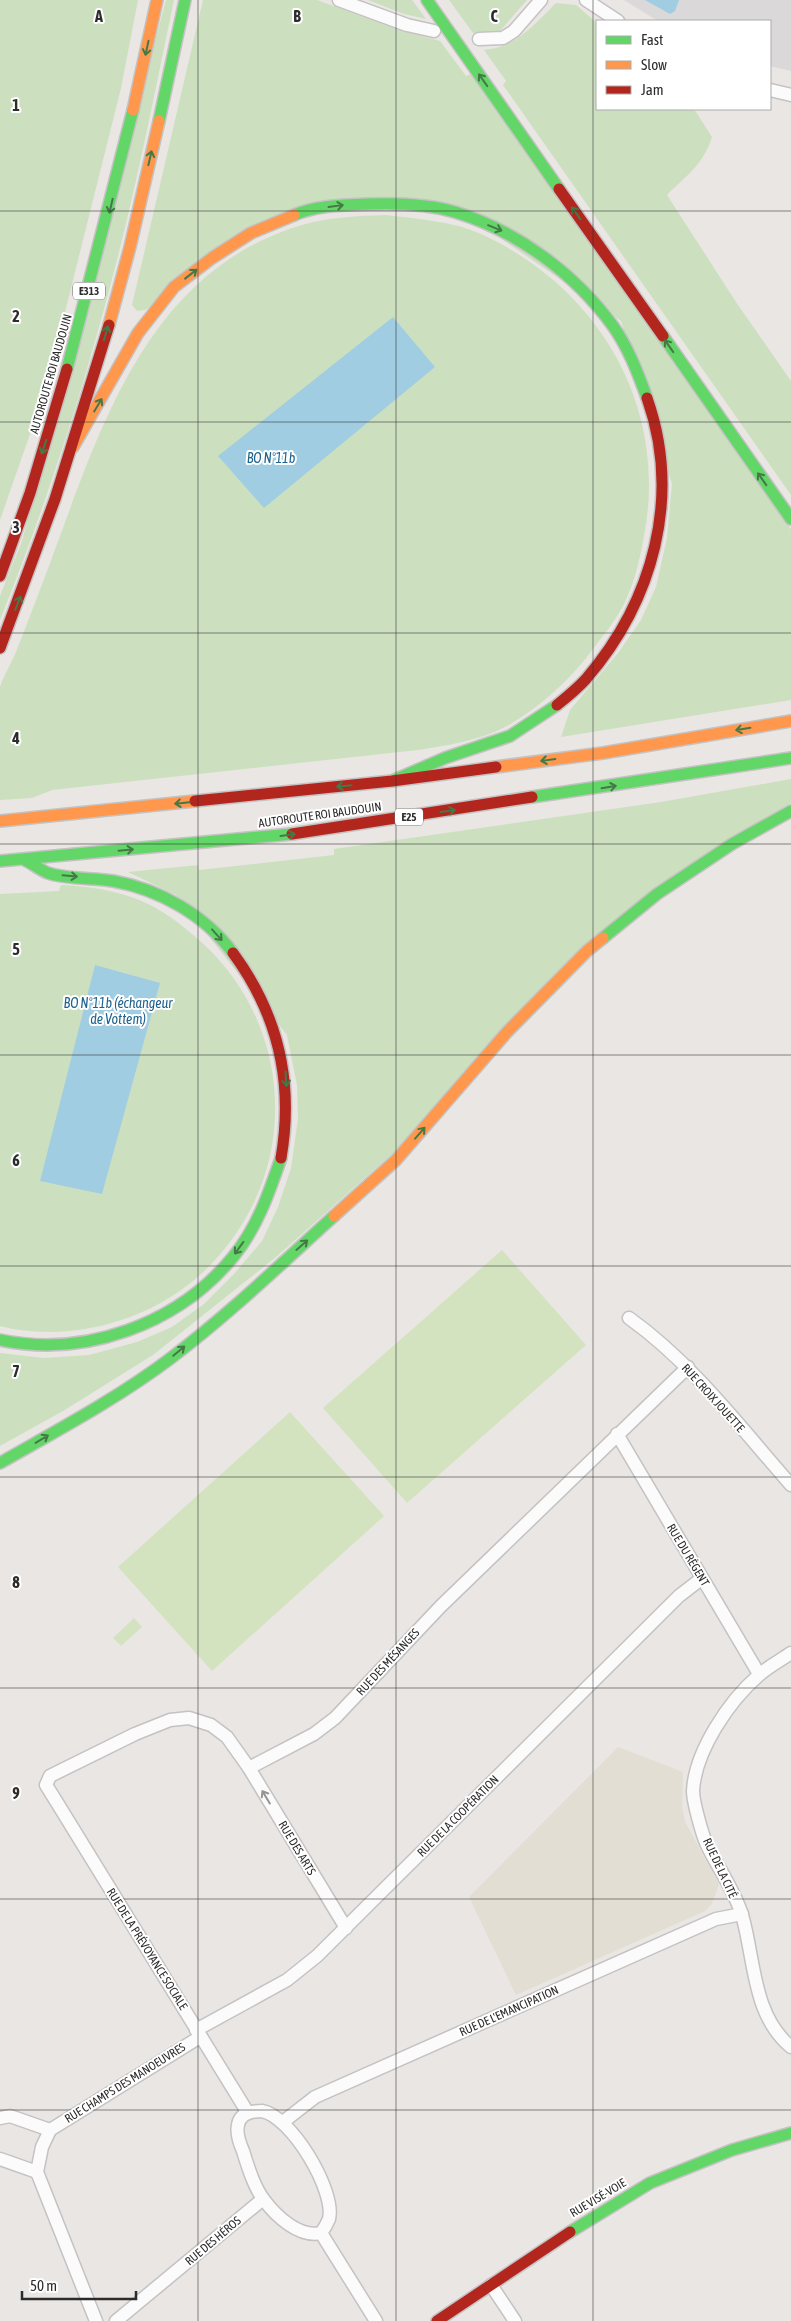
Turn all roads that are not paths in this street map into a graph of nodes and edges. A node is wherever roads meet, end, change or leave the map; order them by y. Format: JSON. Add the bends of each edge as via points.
{"nodes":[{"id":1,"x":157,"y":0,"type":"edge"},
{"id":2,"x":185,"y":0,"type":"edge"},
{"id":3,"x":339,"y":0,"type":"edge"},
{"id":4,"x":427,"y":0,"type":"edge"},
{"id":5,"x":541,"y":0,"type":"edge"},
{"id":6,"x":586,"y":0,"type":"edge"},
{"id":7,"x":616,"y":20,"type":"edge"},
{"id":8,"x":434,"y":31,"type":"dead end"},
{"id":9,"x":479,"y":40,"type":"dead end"},
{"id":10,"x":771,"y":90,"type":"edge"},
{"id":11,"x":791,"y":95,"type":"edge"},
{"id":12,"x":73,"y":447,"type":"junction"},
{"id":13,"x":791,"y":519,"type":"edge"},
{"id":14,"x":0,"y":576,"type":"edge"},
{"id":15,"x":0,"y":648,"type":"edge"},
{"id":16,"x":791,"y":721,"type":"edge"},
{"id":17,"x":791,"y":758,"type":"edge"},
{"id":18,"x":392,"y":781,"type":"junction"},
{"id":19,"x":791,"y":812,"type":"edge"},
{"id":20,"x":0,"y":821,"type":"edge"},
{"id":21,"x":25,"y":860,"type":"junction"},
{"id":22,"x":0,"y":862,"type":"edge"},
{"id":23,"x":629,"y":1318,"type":"dead end"},
{"id":24,"x":0,"y":1340,"type":"edge"},
{"id":25,"x":688,"y":1367,"type":"junction"},
{"id":26,"x":617,"y":1434,"type":"junction"},
{"id":27,"x":0,"y":1463,"type":"edge"},
{"id":28,"x":791,"y":1485,"type":"edge"},
{"id":29,"x":701,"y":1579,"type":"junction"},
{"id":30,"x":791,"y":1654,"type":"edge"},
{"id":31,"x":759,"y":1674,"type":"junction"},
{"id":32,"x":249,"y":1768,"type":"junction"},
{"id":33,"x":742,"y":1914,"type":"junction"},
{"id":34,"x":346,"y":1928,"type":"junction"},
{"id":35,"x":198,"y":2033,"type":"junction"},
{"id":36,"x":791,"y":2047,"type":"edge"},
{"id":37,"x":248,"y":2113,"type":"junction"},
{"id":38,"x":0,"y":2118,"type":"edge"},
{"id":39,"x":283,"y":2122,"type":"junction"},
{"id":40,"x":50,"y":2130,"type":"junction"},
{"id":41,"x":791,"y":2133,"type":"edge"},
{"id":42,"x":0,"y":2159,"type":"edge"},
{"id":43,"x":37,"y":2172,"type":"junction"},
{"id":44,"x":263,"y":2200,"type":"junction"},
{"id":45,"x":321,"y":2233,"type":"junction"},
{"id":46,"x":491,"y":2285,"type":"junction"},
{"id":47,"x":96,"y":2321,"type":"edge"},
{"id":48,"x":116,"y":2321,"type":"edge"},
{"id":49,"x":376,"y":2321,"type":"edge"},
{"id":50,"x":437,"y":2321,"type":"edge"},
{"id":51,"x":515,"y":2321,"type":"edge"}],
"edges":[{"from":1,"to":14,"type":"main road","name":"AUTOROUTE ROI BAUDOUIN","number":"E313","one_way":true,"via":[[104,236],[55,415]]},
{"from":12,"to":2,"type":"main road","number":"E313","one_way":true,"via":[[130,247]]},
{"from":3,"to":8,"type":"street","via":[[406,25]]},
{"from":13,"to":4,"type":"main road","one_way":true},
{"from":5,"to":9,"type":"street","via":[[503,38]]},
{"from":6,"to":7,"type":"street"},
{"from":10,"to":11,"type":"street"},
{"from":15,"to":12,"type":"main road","number":"E313","one_way":true,"via":[[39,549]]},
{"from":12,"to":18,"type":"main road","one_way":true,"via":[[138,333],[174,288],[251,233],[298,213],[340,205],[396,204],[455,212],[507,234],[545,257],[585,292],[614,327],[638,372],[656,421],[663,485],[657,542],[639,598],[622,630],[585,680],[553,709],[510,736],[445,758]]},
{"from":16,"to":18,"type":"main road","one_way":true,"via":[[603,752]]},
{"from":21,"to":17,"type":"main road","name":"AUTOROUTE ROI BAUDOUIN","number":"E25","one_way":true,"via":[[277,836]]},
{"from":18,"to":20,"type":"main road","one_way":true},
{"from":27,"to":19,"type":"main road","one_way":true,"via":[[171,1358],[396,1160],[507,1032],[587,951],[657,894],[732,844]]},
{"from":21,"to":22,"type":"main road","name":"AUTOROUTE ROI BAUDOUIN","number":"E25"},
{"from":21,"to":24,"type":"main road","one_way":true,"via":[[50,874],[123,883],[164,897],[209,926],[239,961],[273,1025],[285,1072],[287,1112],[283,1150],[261,1216],[225,1268],[198,1295],[151,1324],[110,1339],[62,1346]]},
{"from":23,"to":25,"type":"street","name":"RUE CROIX JOUETTE"},
{"from":25,"to":26,"type":"street","name":"RUE DES MÉSANGES"},
{"from":25,"to":28,"type":"street","name":"RUE CROIX JOUETTE"},
{"from":26,"to":29,"type":"street","name":"RUE DU RÉGENT"},
{"from":26,"to":32,"type":"street","name":"RUE DES MÉSANGES","via":[[424,1624],[335,1718],[314,1734]]},
{"from":29,"to":31,"type":"street","name":"RUE DU RÉGENT"},
{"from":29,"to":34,"type":"street","name":"RUE DE LA COOPÉRATION","via":[[678,1596]]},
{"from":30,"to":31,"type":"street","name":"RUE DE LA CITÉ"},
{"from":31,"to":33,"type":"street","name":"RUE DE LA CITÉ","via":[[725,1713],[702,1751],[693,1792],[706,1842]]},
{"from":34,"to":32,"type":"street","name":"RUE DES ARTS","one_way":true},
{"from":32,"to":35,"type":"street","name":"RUE DE LA PRÉVOYANCE SOCIALE","via":[[221,1731],[197,1719],[181,1718],[146,1729],[62,1768],[50,1776],[46,1785]]},
{"from":33,"to":36,"type":"street","name":"RUE DE LA CITÉ","via":[[762,2006],[782,2040]]},
{"from":33,"to":39,"type":"street","name":"RUE DE L'EMANCIPATION","via":[[716,1919],[323,2094]]},
{"from":34,"to":35,"type":"street","name":"RUE DE LA COOPÉRATION","via":[[300,1971]]},
{"from":35,"to":37,"type":"street","name":"RUE DE LA PRÉVOYANCE SOCIALE"},
{"from":35,"to":40,"type":"street","name":"RUE CHAMPS DES MANOEUVRES"},
{"from":37,"to":39,"type":"street","via":[[268,2112]]},
{"from":37,"to":44,"type":"street","via":[[238,2125],[239,2138]]},
{"from":38,"to":40,"type":"street","via":[[10,2116]]},
{"from":39,"to":45,"type":"street","via":[[302,2145],[325,2192],[329,2220]]},
{"from":40,"to":43,"type":"street","via":[[42,2147]]},
{"from":41,"to":46,"type":"main road","name":"RUE VISÉ-VOIE","via":[[732,2150],[650,2183],[575,2228]]},
{"from":42,"to":43,"type":"street"},
{"from":43,"to":47,"type":"street"},
{"from":44,"to":45,"type":"street","via":[[295,2228],[307,2234]]},
{"from":44,"to":48,"type":"street","name":"RUE DES HÉROS"},
{"from":45,"to":49,"type":"street"},
{"from":46,"to":50,"type":"main road","name":"RUE VISÉ-VOIE"},
{"from":46,"to":51,"type":"street"}]}
